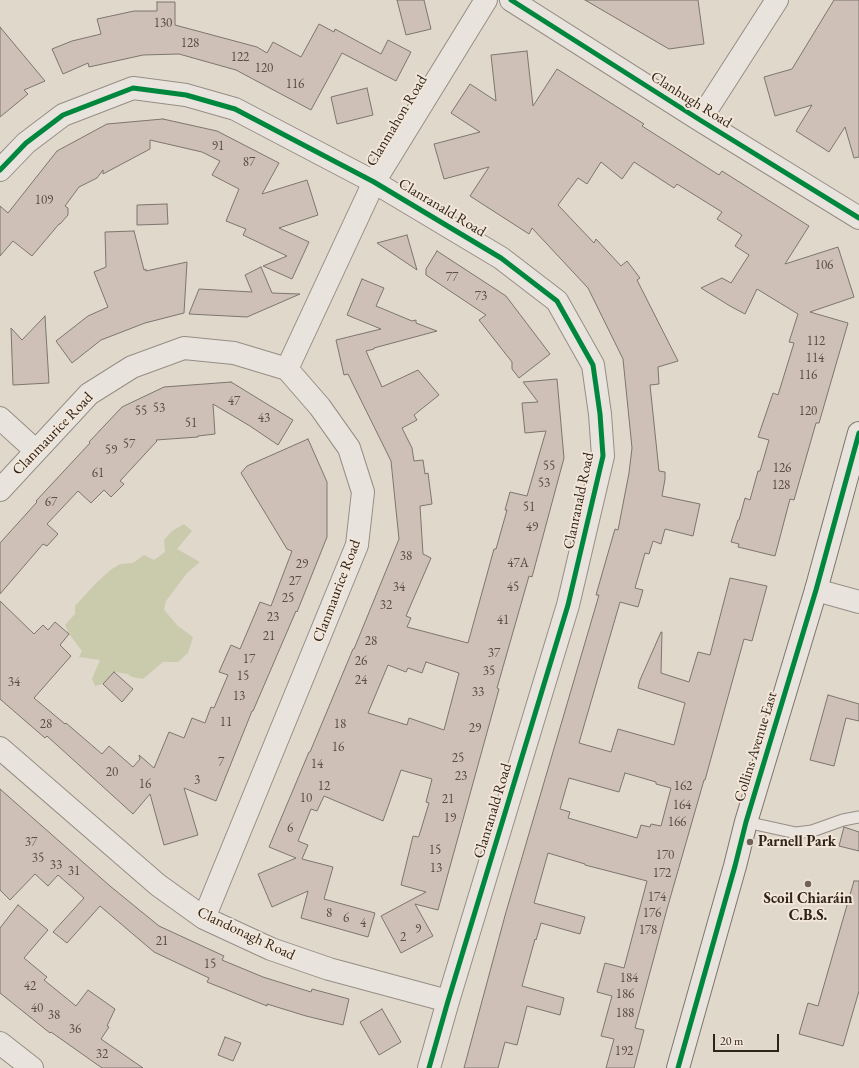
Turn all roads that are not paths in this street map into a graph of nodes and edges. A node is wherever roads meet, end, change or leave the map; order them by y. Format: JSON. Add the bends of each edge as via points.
{"nodes":[{"id":1,"x":486,"y":0,"type":"edge"},
{"id":2,"x":511,"y":0,"type":"edge"},
{"id":3,"x":777,"y":0,"type":"edge"},
{"id":4,"x":700,"y":120,"type":"junction"},
{"id":5,"x":0,"y":170,"type":"edge"},
{"id":6,"x":374,"y":182,"type":"junction"},
{"id":7,"x":859,"y":218,"type":"edge"},
{"id":8,"x":287,"y":369,"type":"junction"},
{"id":9,"x":0,"y":418,"type":"edge"},
{"id":10,"x":859,"y":433,"type":"edge"},
{"id":11,"x":35,"y":450,"type":"junction"},
{"id":12,"x":0,"y":490,"type":"edge"},
{"id":13,"x":816,"y":590,"type":"junction"},
{"id":14,"x":859,"y":602,"type":"edge"},
{"id":15,"x":0,"y":748,"type":"edge"},
{"id":16,"x":859,"y":817,"type":"edge"},
{"id":17,"x":746,"y":822,"type":"junction"},
{"id":18,"x":204,"y":918,"type":"junction"},
{"id":19,"x":448,"y":1001,"type":"junction"},
{"id":20,"x":0,"y":1043,"type":"edge"},
{"id":21,"x":32,"y":1068,"type":"edge"},
{"id":22,"x":428,"y":1068,"type":"edge"},
{"id":23,"x":678,"y":1068,"type":"edge"}],
"edges":[{"from":1,"to":6,"type":"street","name":"Clanmahon Road"},
{"from":2,"to":4,"type":"street","name":"Clanhugh Road"},
{"from":3,"to":4,"type":"street","name":"Clanhugh Road"},
{"from":4,"to":7,"type":"street","name":"Clanhugh Road"},
{"from":5,"to":6,"type":"street","name":"Clanranald Road","via":[[26,143],[63,115],[133,88],[186,95],[235,109]]},
{"from":6,"to":8,"type":"street","name":"Clanmahon Road"},
{"from":6,"to":19,"type":"street","name":"Clanranald Road","via":[[501,258],[557,301],[593,365],[600,414],[603,456],[568,605]]},
{"from":8,"to":11,"type":"street","name":"Clanmaurice Road","via":[[234,353],[184,348],[132,367],[89,394]]},
{"from":8,"to":18,"type":"street","name":"Clanmaurice Road","via":[[320,407],[349,448],[363,492],[357,545]]},
{"from":9,"to":11,"type":"street"},
{"from":10,"to":13,"type":"street","name":"Collins Avenue East"},
{"from":11,"to":12,"type":"street","name":"Clanmaurice Road"},
{"from":13,"to":14,"type":"street"},
{"from":13,"to":17,"type":"street","name":"Collins Avenue East"},
{"from":15,"to":18,"type":"street","name":"Clandonagh Road","via":[[158,885]]},
{"from":16,"to":17,"type":"lane","via":[[796,833]]},
{"from":17,"to":23,"type":"street","name":"Collins Avenue East"},
{"from":18,"to":19,"type":"street","name":"Clandonagh Road","via":[[271,949],[329,969]]},
{"from":19,"to":22,"type":"street","name":"Clanranald Road"},
{"from":20,"to":21,"type":"street"}]}
